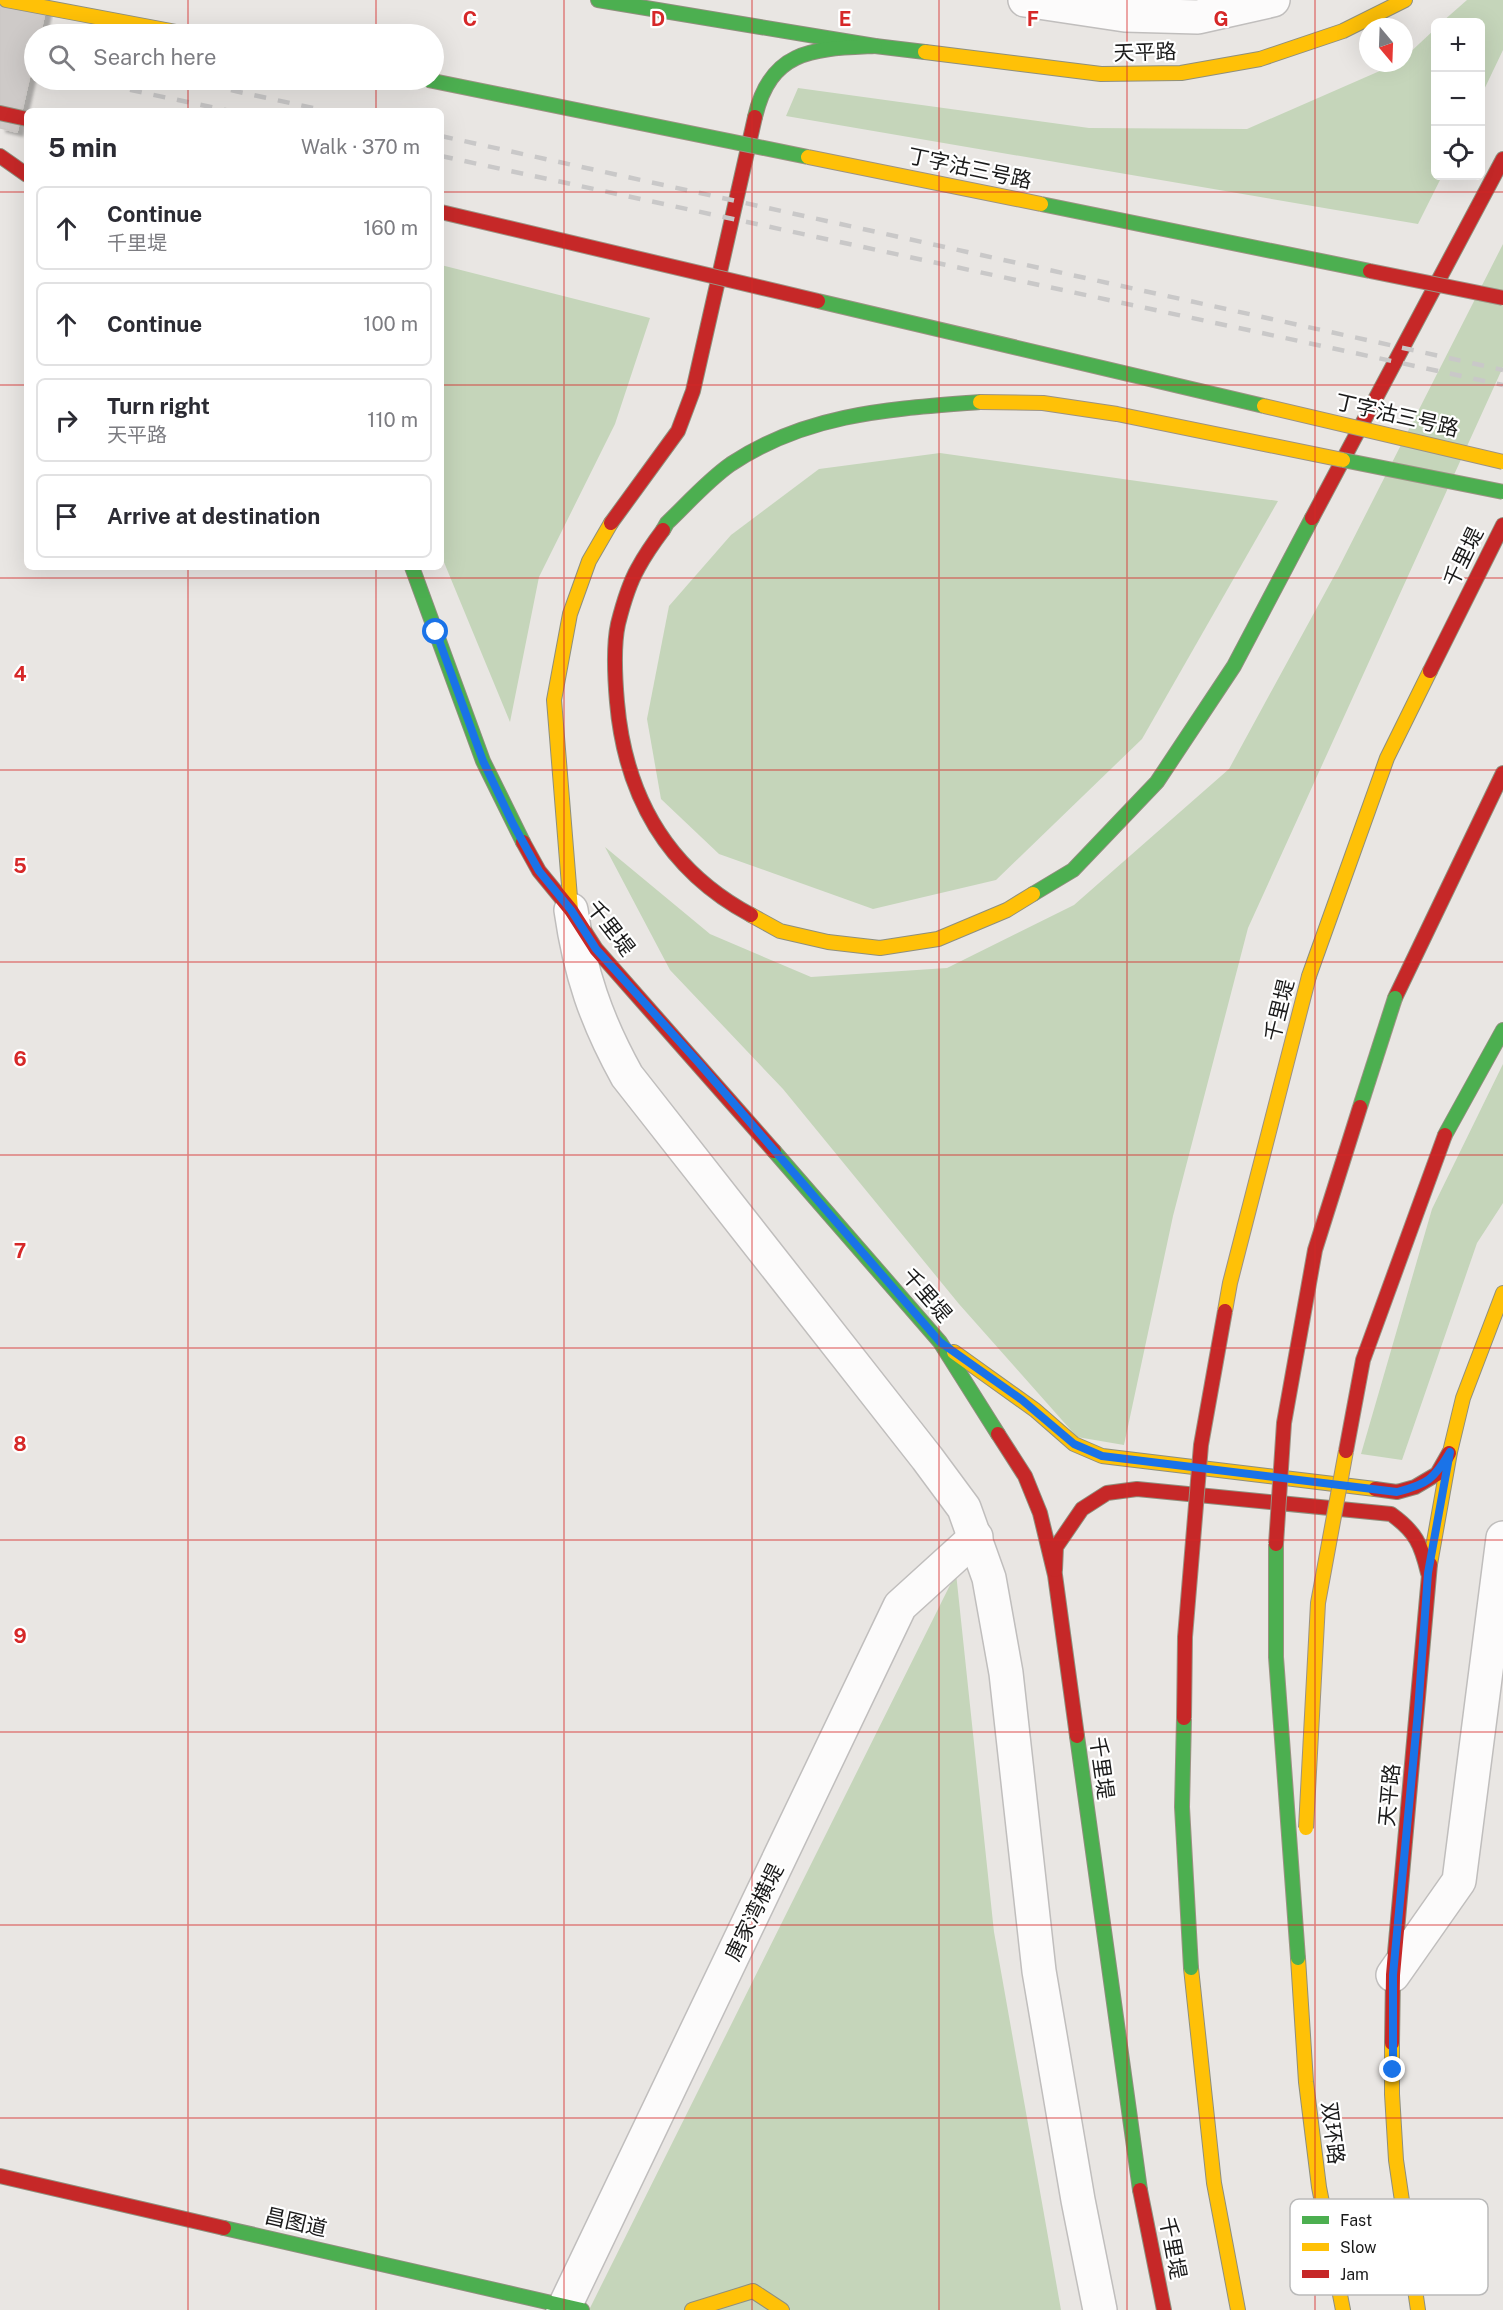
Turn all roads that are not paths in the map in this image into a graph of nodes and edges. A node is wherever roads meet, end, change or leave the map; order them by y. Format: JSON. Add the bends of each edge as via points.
{"nodes":[{"id":1,"x":6,"y":0,"type":"edge"},
{"id":2,"x":598,"y":0,"type":"edge"},
{"id":3,"x":1025,"y":0,"type":"edge"},
{"id":4,"x":1273,"y":0,"type":"edge"},
{"id":5,"x":1406,"y":0,"type":"edge"},
{"id":6,"x":134,"y":24,"type":"edge"},
{"id":7,"x":875,"y":46,"type":"junction"},
{"id":8,"x":444,"y":83,"type":"edge"},
{"id":9,"x":0,"y":113,"type":"edge"},
{"id":10,"x":24,"y":118,"type":"edge"},
{"id":11,"x":0,"y":156,"type":"edge"},
{"id":12,"x":1503,"y":159,"type":"edge"},
{"id":13,"x":24,"y":174,"type":"edge"},
{"id":14,"x":444,"y":213,"type":"edge"},
{"id":15,"x":1503,"y":298,"type":"edge"},
{"id":16,"x":1503,"y":462,"type":"edge"},
{"id":17,"x":1503,"y":492,"type":"edge"},
{"id":18,"x":1503,"y":525,"type":"edge"},
{"id":19,"x":413,"y":570,"type":"edge"},
{"id":20,"x":1503,"y":773,"type":"edge"},
{"id":21,"x":571,"y":910,"type":"junction"},
{"id":22,"x":1503,"y":1030,"type":"edge"},
{"id":23,"x":1503,"y":1293,"type":"edge"},
{"id":24,"x":940,"y":1342,"type":"junction"},
{"id":25,"x":1450,"y":1452,"type":"junction"},
{"id":26,"x":976,"y":1537,"type":"junction"},
{"id":27,"x":1503,"y":1538,"type":"edge"},
{"id":28,"x":1428,"y":1573,"type":"junction"},
{"id":29,"x":1055,"y":1575,"type":"junction"},
{"id":30,"x":1298,"y":1958,"type":"junction"},
{"id":31,"x":1393,"y":1975,"type":"junction"},
{"id":32,"x":0,"y":2176,"type":"edge"},
{"id":33,"x":1321,"y":2199,"type":"edge"},
{"id":34,"x":1402,"y":2199,"type":"edge"},
{"id":35,"x":1340,"y":2295,"type":"edge"},
{"id":36,"x":1416,"y":2295,"type":"edge"},
{"id":37,"x":570,"y":2309,"type":"edge"},
{"id":38,"x":692,"y":2310,"type":"edge"},
{"id":39,"x":782,"y":2310,"type":"edge"},
{"id":40,"x":1100,"y":2310,"type":"edge"},
{"id":41,"x":1164,"y":2310,"type":"edge"},
{"id":42,"x":1238,"y":2310,"type":"edge"},
{"id":43,"x":1343,"y":2310,"type":"edge"},
{"id":44,"x":1418,"y":2310,"type":"edge"}],
"edges":[{"from":1,"to":6,"type":"main road"},
{"from":2,"to":7,"type":"main road"},
{"from":3,"to":4,"type":"street","via":[[1125,15],[1198,17]]},
{"from":5,"to":7,"type":"main road","name":"天平路","via":[[1343,31],[1260,59],[1181,73],[1101,74]]},
{"from":7,"to":21,"type":"main road","via":[[818,50],[793,59],[774,73],[760,95],[693,391],[678,431],[609,526],[589,561],[574,603],[554,700]]},
{"from":8,"to":15,"type":"main road","name":"丁字沽三号路","bridge":true},
{"from":9,"to":10,"type":"main road"},
{"from":11,"to":13,"type":"main road"},
{"from":12,"to":17,"type":"main road","bridge":true,"via":[[1234,666],[1157,783],[1073,870],[1007,910],[939,939],[880,948],[828,942],[780,931],[734,906],[696,876],[660,836],[636,791],[620,736],[615,681],[618,625],[637,569],[668,523],[730,465],[797,430],[828,420],[902,408],[1043,402],[1206,430]]},
{"from":14,"to":16,"type":"main road","name":"丁字沽三号路","bridge":true},
{"from":18,"to":42,"type":"main road","name":"千里堤","bridge":true,"via":[[1387,758],[1309,975],[1230,1283],[1201,1445],[1185,1637],[1182,1796],[1191,1968],[1209,2159]]},
{"from":19,"to":21,"type":"main road","name":"千里堤","via":[[483,761],[539,871]]},
{"from":20,"to":30,"type":"main road","bridge":true,"via":[[1395,998],[1315,1250],[1284,1423],[1276,1552],[1276,1657]]},
{"from":21,"to":24,"type":"main road","name":"千里堤","via":[[596,949]]},
{"from":21,"to":26,"type":"street","via":[[577,954],[593,1006],[627,1076],[927,1458],[964,1508]]},
{"from":22,"to":30,"type":"main road","bridge":true,"via":[[1445,1135],[1363,1360],[1318,1602]]},
{"from":23,"to":25,"type":"main road","name":"天平路","via":[[1463,1398]]},
{"from":24,"to":25,"type":"main road","via":[[1035,1410],[1074,1444],[1102,1456],[1397,1492],[1437,1474]]},
{"from":24,"to":29,"type":"main road","name":"千里堤","via":[[1025,1476],[1040,1513]]},
{"from":25,"to":28,"type":"main road","name":"天平路"},
{"from":26,"to":37,"type":"street","name":"唐家湾横堤","via":[[900,1606]]},
{"from":26,"to":40,"type":"street","via":[[989,1578],[1006,1673],[1039,1971]]},
{"from":27,"to":31,"type":"street","via":[[1459,1881]]},
{"from":28,"to":29,"type":"main road","via":[[1420,1542],[1408,1526],[1391,1514],[1137,1489],[1107,1493],[1082,1509],[1056,1547]]},
{"from":28,"to":31,"type":"main road","name":"天平路"},
{"from":29,"to":41,"type":"main road","name":"千里堤","via":[[1135,2166]]},
{"from":30,"to":33,"type":"main road","name":"双环路","via":[[1306,2082]]},
{"from":31,"to":34,"type":"main road","name":"天平路","via":[[1392,2094]]},
{"from":32,"to":37,"type":"main road","name":"昌图道"},
{"from":35,"to":43,"type":"main road","name":"双环路"},
{"from":36,"to":44,"type":"main road","name":"天平路"},
{"from":38,"to":39,"type":"main road","via":[[753,2291]]}]}
